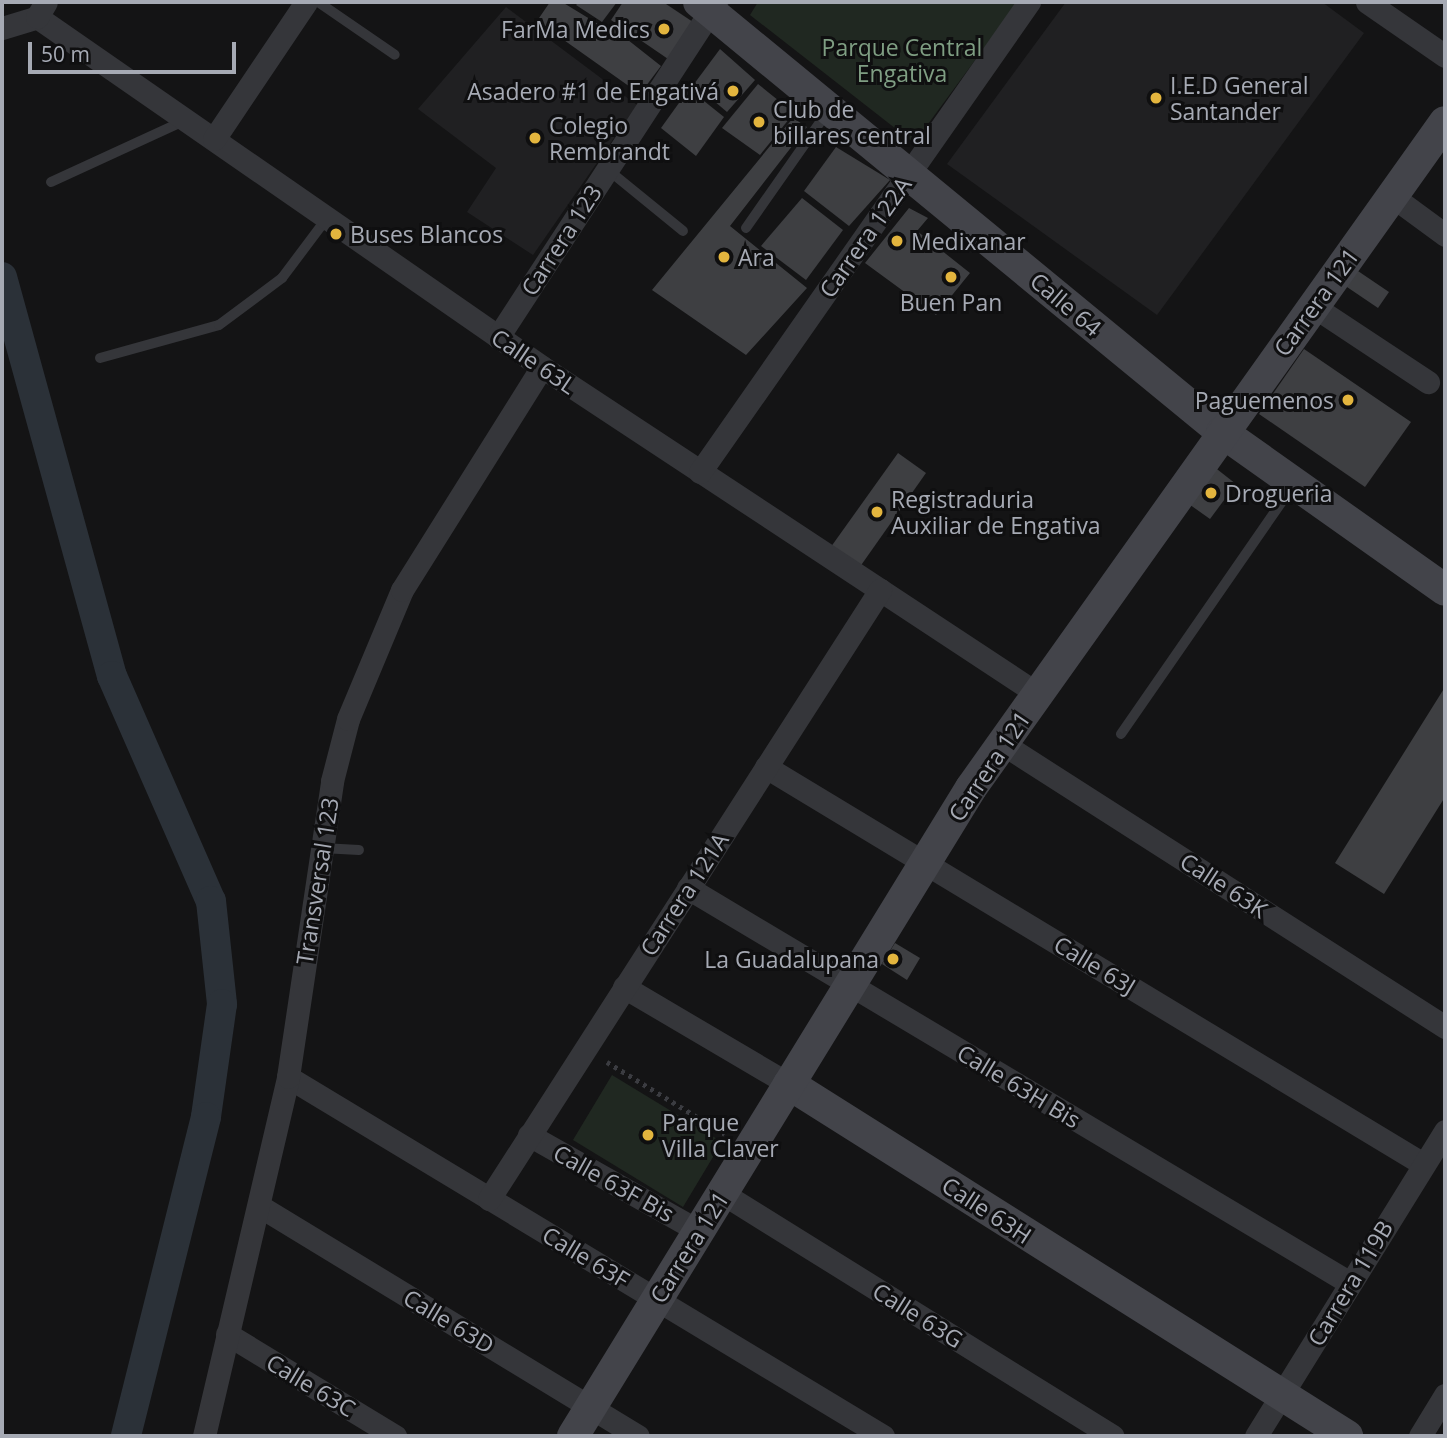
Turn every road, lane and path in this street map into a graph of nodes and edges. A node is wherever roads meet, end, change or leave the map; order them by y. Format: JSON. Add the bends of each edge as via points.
{"nodes":[{"id":1,"x":306,"y":2,"type":"edge"},
{"id":2,"x":318,"y":2,"type":"edge"},
{"id":3,"x":1029,"y":2,"type":"edge"},
{"id":4,"x":1367,"y":2,"type":"edge"},
{"id":5,"x":708,"y":5,"type":"edge"},
{"id":6,"x":42,"y":9,"type":"edge"},
{"id":7,"x":2,"y":28,"type":"edge"},
{"id":8,"x":396,"y":55,"type":"dead end"},
{"id":9,"x":1445,"y":56,"type":"edge"},
{"id":10,"x":829,"y":109,"type":"junction"},
{"id":11,"x":186,"y":120,"type":"junction"},
{"id":12,"x":1445,"y":121,"type":"edge"},
{"id":13,"x":214,"y":139,"type":"junction"},
{"id":14,"x":607,"y":169,"type":"junction"},
{"id":15,"x":909,"y":174,"type":"junction"},
{"id":16,"x":51,"y":181,"type":"dead end"},
{"id":17,"x":1392,"y":196,"type":"junction"},
{"id":18,"x":327,"y":218,"type":"junction"},
{"id":19,"x":746,"y":228,"type":"dead end"},
{"id":20,"x":683,"y":231,"type":"dead end"},
{"id":21,"x":1445,"y":235,"type":"edge"},
{"id":22,"x":1313,"y":306,"type":"junction"},
{"id":23,"x":498,"y":337,"type":"junction"},
{"id":24,"x":100,"y":358,"type":"dead end"},
{"id":25,"x":542,"y":367,"type":"junction"},
{"id":26,"x":1428,"y":383,"type":"dead end"},
{"id":27,"x":1222,"y":432,"type":"junction"},
{"id":28,"x":700,"y":472,"type":"junction"},
{"id":29,"x":1294,"y":484,"type":"junction"},
{"id":30,"x":880,"y":590,"type":"junction"},
{"id":31,"x":1445,"y":590,"type":"edge"},
{"id":32,"x":1038,"y":694,"type":"junction"},
{"id":33,"x":1121,"y":734,"type":"dead end"},
{"id":34,"x":1003,"y":744,"type":"junction"},
{"id":35,"x":766,"y":767,"type":"junction"},
{"id":36,"x":322,"y":848,"type":"junction"},
{"id":37,"x":359,"y":850,"type":"dead end"},
{"id":38,"x":925,"y":863,"type":"junction"},
{"id":39,"x":688,"y":888,"type":"junction"},
{"id":40,"x":850,"y":985,"type":"junction"},
{"id":41,"x":624,"y":988,"type":"junction"},
{"id":42,"x":1445,"y":1027,"type":"edge"},
{"id":43,"x":585,"y":1048,"type":"junction"},
{"id":44,"x":288,"y":1077,"type":"junction"},
{"id":45,"x":789,"y":1084,"type":"junction"},
{"id":46,"x":1445,"y":1131,"type":"edge"},
{"id":47,"x":529,"y":1135,"type":"junction"},
{"id":48,"x":750,"y":1148,"type":"junction"},
{"id":49,"x":1423,"y":1164,"type":"junction"},
{"id":50,"x":722,"y":1193,"type":"junction"},
{"id":51,"x":489,"y":1199,"type":"junction"},
{"id":52,"x":261,"y":1207,"type":"junction"},
{"id":53,"x":699,"y":1231,"type":"junction"},
{"id":54,"x":1350,"y":1283,"type":"junction"},
{"id":55,"x":657,"y":1300,"type":"junction"},
{"id":56,"x":227,"y":1334,"type":"junction"},
{"id":57,"x":1445,"y":1395,"type":"edge"},
{"id":58,"x":1280,"y":1398,"type":"junction"},
{"id":59,"x":590,"y":1407,"type":"junction"},
{"id":60,"x":204,"y":1436,"type":"edge"},
{"id":61,"x":395,"y":1436,"type":"edge"},
{"id":62,"x":573,"y":1436,"type":"edge"},
{"id":63,"x":638,"y":1436,"type":"edge"},
{"id":64,"x":883,"y":1436,"type":"edge"},
{"id":65,"x":1113,"y":1436,"type":"edge"},
{"id":66,"x":1256,"y":1436,"type":"edge"},
{"id":67,"x":1347,"y":1436,"type":"edge"},
{"id":68,"x":1420,"y":1436,"type":"edge"}],
"edges":[{"from":1,"to":13,"type":"street"},
{"from":2,"to":8,"type":"lane"},
{"from":3,"to":15,"type":"street","name":"Carrera 122A"},
{"from":4,"to":9,"type":"street"},
{"from":5,"to":10,"type":"street","name":"Calle 64"},
{"from":5,"to":14,"type":"street","name":"Carrera 123"},
{"from":6,"to":7,"type":"street"},
{"from":6,"to":11,"type":"street","name":"Calle 63L"},
{"from":10,"to":15,"type":"street","name":"Calle 64"},
{"from":10,"to":19,"type":"lane"},
{"from":11,"to":13,"type":"street","name":"Calle 63L"},
{"from":11,"to":16,"type":"lane"},
{"from":12,"to":17,"type":"street","name":"Carrera 121"},
{"from":13,"to":18,"type":"street","name":"Calle 63L"},
{"from":14,"to":20,"type":"lane"},
{"from":14,"to":23,"type":"street","name":"Carrera 123"},
{"from":15,"to":27,"type":"street","name":"Calle 64"},
{"from":15,"to":28,"type":"street","name":"Carrera 122A"},
{"from":17,"to":21,"type":"street"},
{"from":17,"to":22,"type":"street","name":"Carrera 121"},
{"from":18,"to":23,"type":"street","name":"Calle 63L"},
{"from":18,"to":24,"type":"lane","via":[[282,278],[219,325]]},
{"from":22,"to":26,"type":"street"},
{"from":22,"to":27,"type":"street","name":"Carrera 121"},
{"from":23,"to":25,"type":"street","name":"Calle 63L"},
{"from":25,"to":28,"type":"street","name":"Calle 63L"},
{"from":25,"to":36,"type":"street","name":"Transversal 123","via":[[402,590],[373,652],[348,719]]},
{"from":27,"to":29,"type":"street","name":"Calle 64"},
{"from":27,"to":32,"type":"street","name":"Carrera 121"},
{"from":28,"to":30,"type":"street","name":"Calle 63L"},
{"from":29,"to":31,"type":"street","name":"Calle 64"},
{"from":29,"to":33,"type":"lane"},
{"from":30,"to":32,"type":"street","name":"Calle 63L"},
{"from":30,"to":35,"type":"street","name":"Carrera 121A"},
{"from":32,"to":34,"type":"street","name":"Carrera 121"},
{"from":34,"to":38,"type":"street","name":"Carrera 121"},
{"from":34,"to":42,"type":"street","name":"Calle 63K"},
{"from":35,"to":38,"type":"street","name":"Calle 63J"},
{"from":35,"to":39,"type":"street","name":"Carrera 121A"},
{"from":36,"to":37,"type":"lane"},
{"from":36,"to":44,"type":"street","name":"Transversal 123"},
{"from":38,"to":40,"type":"street","name":"Carrera 121"},
{"from":38,"to":49,"type":"street","name":"Calle 63J"},
{"from":39,"to":40,"type":"street","name":"Calle 63H Bis"},
{"from":39,"to":41,"type":"street","name":"Carrera 121A"},
{"from":40,"to":45,"type":"street","name":"Carrera 121"},
{"from":40,"to":54,"type":"street","name":"Calle 63H Bis"},
{"from":41,"to":43,"type":"street","name":"Carrera 121A"},
{"from":41,"to":45,"type":"street","name":"Calle 63H"},
{"from":43,"to":47,"type":"street","name":"Carrera 121A"},
{"from":43,"to":48,"type":"path"},
{"from":44,"to":51,"type":"street","name":"Calle 63F"},
{"from":44,"to":52,"type":"street","name":"Transversal 123"},
{"from":45,"to":48,"type":"street","name":"Carrera 121"},
{"from":45,"to":58,"type":"street","name":"Calle 63H"},
{"from":46,"to":49,"type":"street","name":"Carrera 119B"},
{"from":47,"to":51,"type":"street","name":"Carrera 121A"},
{"from":47,"to":53,"type":"street","name":"Calle 63F Bis"},
{"from":48,"to":50,"type":"street","name":"Carrera 121"},
{"from":49,"to":54,"type":"street","name":"Carrera 119B"},
{"from":50,"to":53,"type":"street","name":"Carrera 121"},
{"from":50,"to":65,"type":"street","name":"Calle 63G"},
{"from":51,"to":55,"type":"street","name":"Calle 63F"},
{"from":52,"to":56,"type":"street","name":"Transversal 123"},
{"from":52,"to":59,"type":"street","name":"Calle 63D"},
{"from":53,"to":55,"type":"street","name":"Carrera 121"},
{"from":54,"to":58,"type":"street","name":"Carrera 119B"},
{"from":55,"to":59,"type":"street","name":"Carrera 121"},
{"from":55,"to":64,"type":"street","name":"Calle 63F"},
{"from":56,"to":60,"type":"street","name":"Transversal 123"},
{"from":56,"to":61,"type":"street","name":"Calle 63C"},
{"from":57,"to":68,"type":"street"},
{"from":58,"to":66,"type":"street","name":"Carrera 119B"},
{"from":58,"to":67,"type":"street","name":"Calle 63H"},
{"from":59,"to":62,"type":"street","name":"Carrera 121"},
{"from":59,"to":63,"type":"street","name":"Calle 63D"}]}
